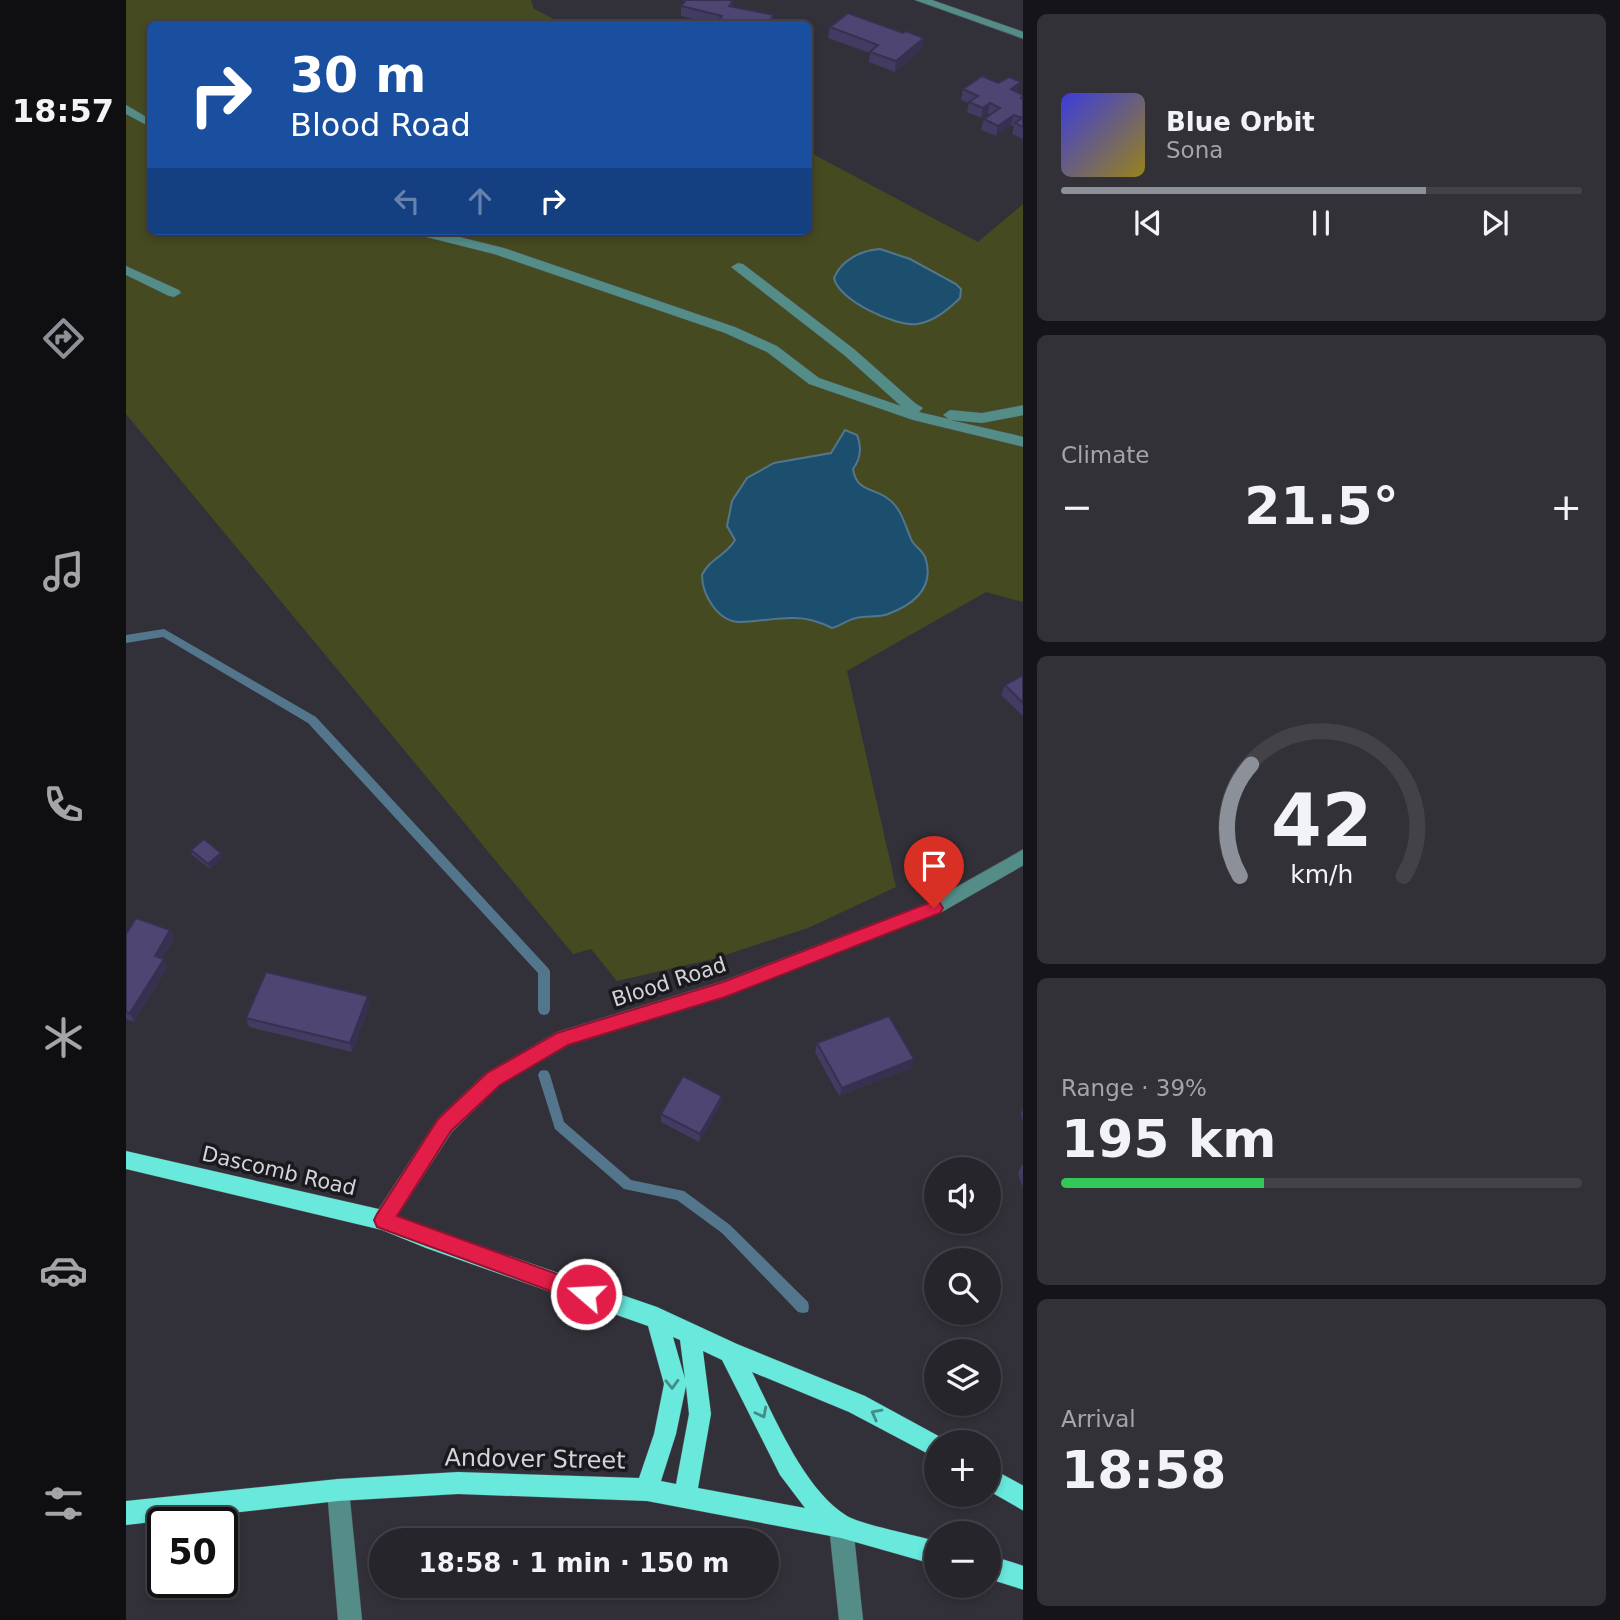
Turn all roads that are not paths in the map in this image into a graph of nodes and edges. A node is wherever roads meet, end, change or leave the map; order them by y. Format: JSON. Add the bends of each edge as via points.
{"nodes":[{"id":1,"x":922,"y":0,"type":"edge"},
{"id":2,"x":1023,"y":36,"type":"edge"},
{"id":3,"x":126,"y":109,"type":"edge"},
{"id":4,"x":147,"y":122,"type":"edge"},
{"id":5,"x":435,"y":235,"type":"edge"},
{"id":6,"x":738,"y":267,"type":"dead end"},
{"id":7,"x":126,"y":270,"type":"edge"},
{"id":8,"x":174,"y":293,"type":"dead end"},
{"id":9,"x":1023,"y":410,"type":"edge"},
{"id":10,"x":1023,"y":442,"type":"edge"},
{"id":11,"x":1023,"y":856,"type":"edge"},
{"id":12,"x":126,"y":1160,"type":"edge"},
{"id":13,"x":383,"y":1220,"type":"junction"},
{"id":14,"x":657,"y":1318,"type":"junction"},
{"id":15,"x":690,"y":1333,"type":"junction"},
{"id":16,"x":730,"y":1352,"type":"junction"},
{"id":17,"x":924,"y":1440,"type":"edge"},
{"id":18,"x":1001,"y":1486,"type":"edge"},
{"id":19,"x":338,"y":1490,"type":"junction"},
{"id":20,"x":647,"y":1490,"type":"junction"},
{"id":21,"x":685,"y":1495,"type":"junction"},
{"id":22,"x":1023,"y":1500,"type":"edge"},
{"id":23,"x":126,"y":1513,"type":"edge"},
{"id":24,"x":841,"y":1526,"type":"junction"},
{"id":25,"x":924,"y":1550,"type":"edge"},
{"id":26,"x":1001,"y":1571,"type":"edge"},
{"id":27,"x":1023,"y":1578,"type":"edge"},
{"id":28,"x":350,"y":1620,"type":"edge"},
{"id":29,"x":851,"y":1620,"type":"edge"}],
"edges":[{"from":1,"to":2,"type":"street"},
{"from":3,"to":4,"type":"street"},
{"from":5,"to":10,"type":"street","via":[[499,251],[730,330],[772,349],[814,381],[839,390],[918,417]]},
{"from":6,"to":9,"type":"street","via":[[849,352],[910,406],[941,415],[982,418]]},
{"from":7,"to":8,"type":"street"},
{"from":11,"to":13,"type":"street","name":"Blood Road","via":[[934,908],[725,989],[564,1038],[494,1079],[445,1125]]},
{"from":12,"to":13,"type":"main road","name":"Dascomb Road"},
{"from":13,"to":14,"type":"main road","name":"Dascomb Road"},
{"from":14,"to":15,"type":"main road","name":"Dascomb Road"},
{"from":14,"to":20,"type":"main road","one_way":true,"via":[[675,1384]]},
{"from":15,"to":16,"type":"main road","name":"Dascomb Road"},
{"from":15,"to":21,"type":"main road","via":[[700,1414]]},
{"from":17,"to":16,"type":"main road","name":"Dascomb Road","one_way":true,"via":[[857,1404]]},
{"from":16,"to":24,"type":"main road","one_way":true,"via":[[788,1467],[811,1498]]},
{"from":18,"to":22,"type":"main road"},
{"from":19,"to":20,"type":"main road","name":"Andover Street","via":[[458,1483]]},
{"from":19,"to":23,"type":"main road","name":"Andover Street"},
{"from":19,"to":28,"type":"street"},
{"from":20,"to":21,"type":"main road","name":"Andover Street"},
{"from":21,"to":24,"type":"main road","name":"Andover Street"},
{"from":24,"to":25,"type":"main road","name":"Andover Street"},
{"from":24,"to":29,"type":"street"},
{"from":26,"to":27,"type":"main road"}]}
